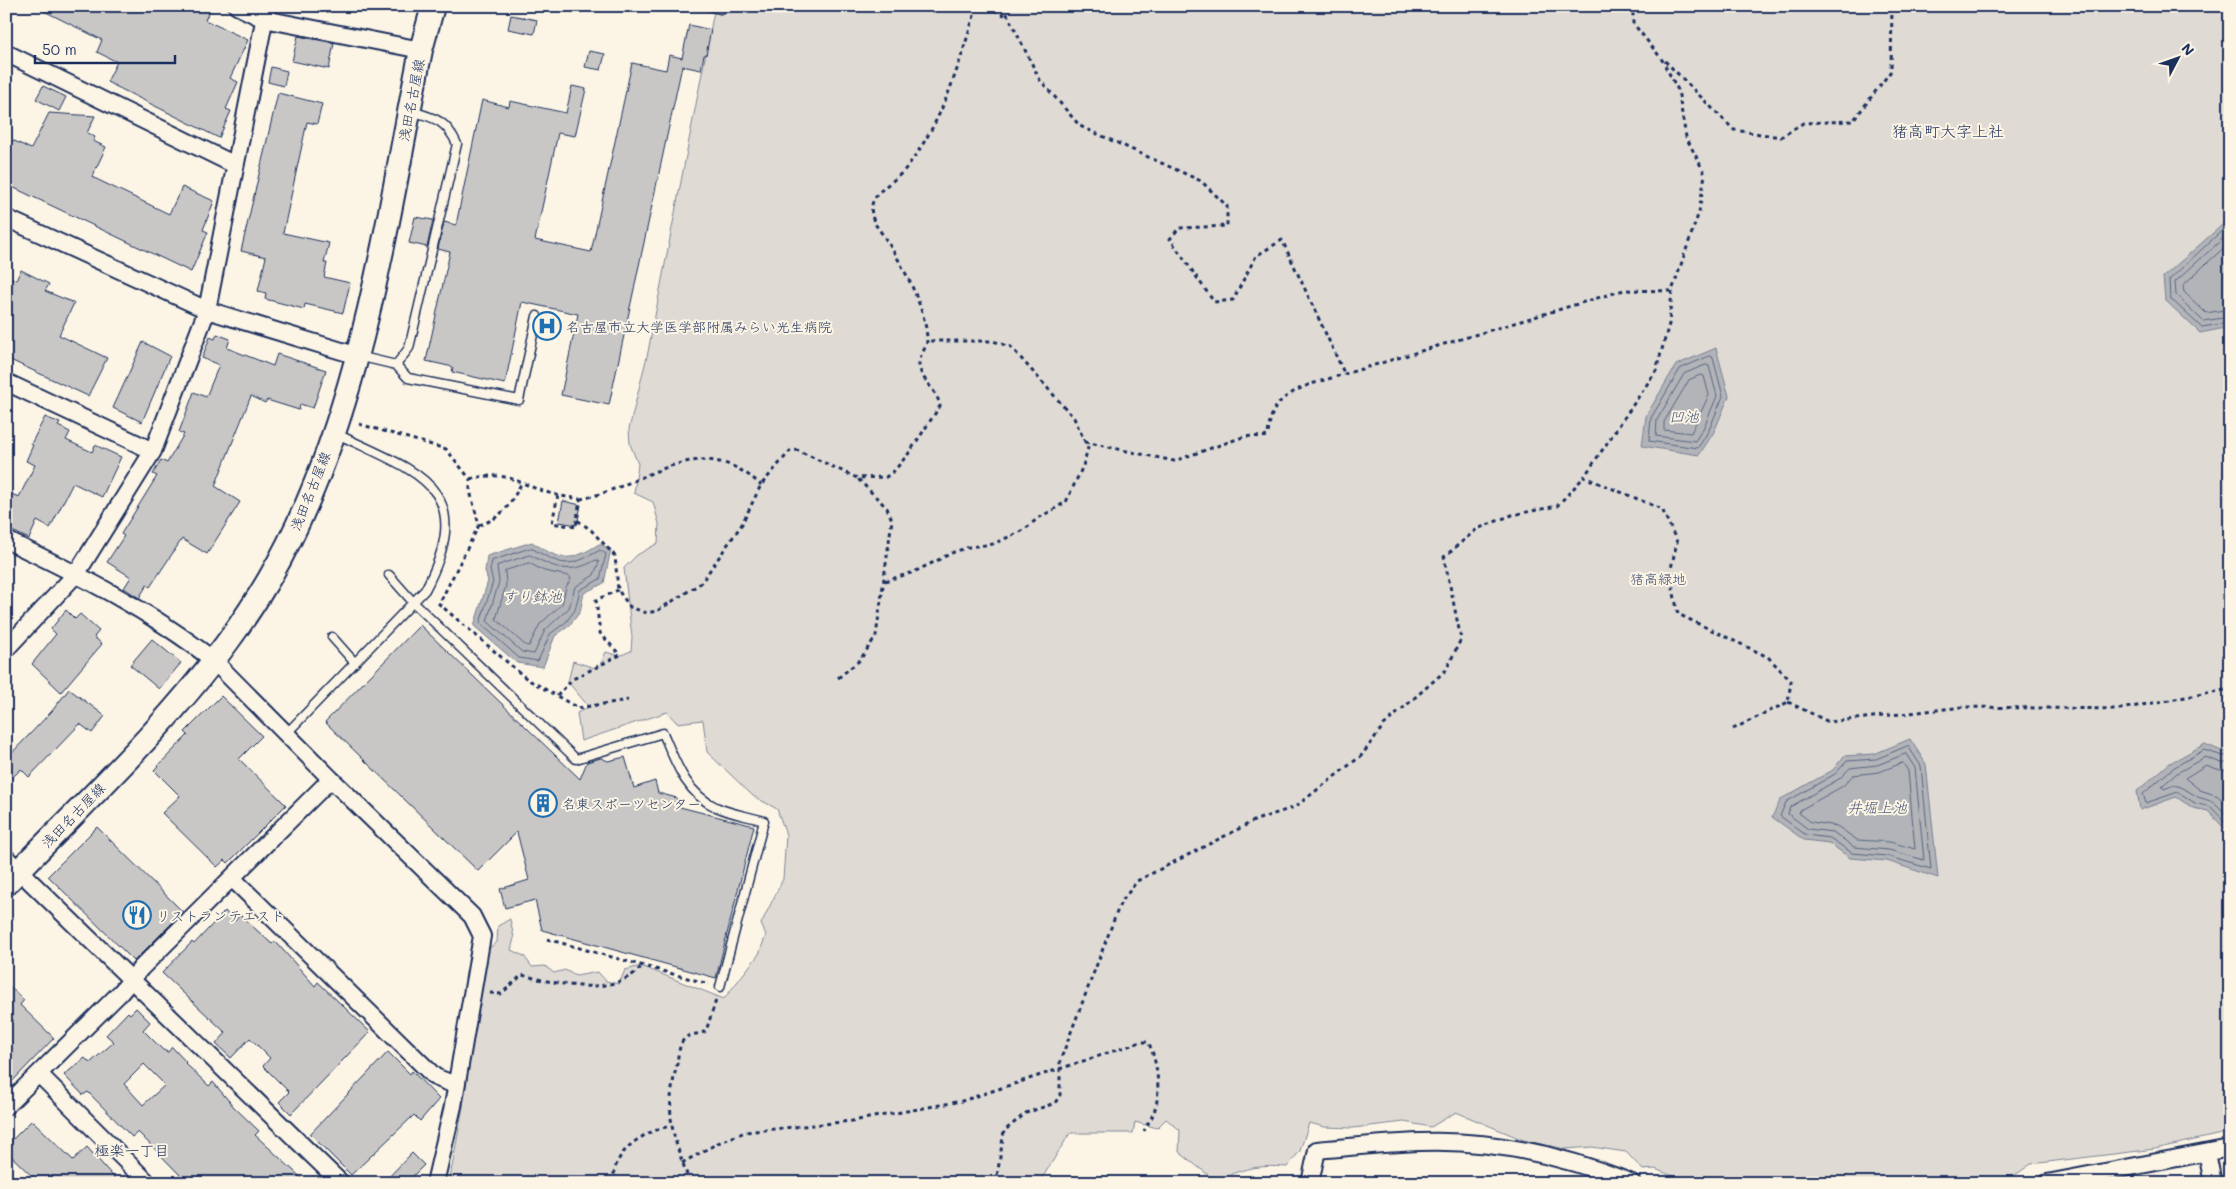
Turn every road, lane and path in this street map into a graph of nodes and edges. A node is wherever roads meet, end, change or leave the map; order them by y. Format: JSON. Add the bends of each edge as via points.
{"nodes":[{"id":1,"x":237,"y":6,"type":"edge"},
{"id":2,"x":433,"y":6,"type":"edge"},
{"id":3,"x":708,"y":6,"type":"edge"},
{"id":4,"x":977,"y":6,"type":"edge"},
{"id":5,"x":987,"y":6,"type":"edge"},
{"id":6,"x":1003,"y":6,"type":"edge"},
{"id":7,"x":1633,"y":6,"type":"edge"},
{"id":8,"x":1892,"y":6,"type":"edge"},
{"id":9,"x":720,"y":9,"type":"dead end"},
{"id":10,"x":266,"y":13,"type":"edge"},
{"id":11,"x":1007,"y":16,"type":"junction"},
{"id":12,"x":421,"y":50,"type":"junction"},
{"id":13,"x":6,"y":53,"type":"edge"},
{"id":14,"x":1661,"y":58,"type":"junction"},
{"id":15,"x":409,"y":111,"type":"junction"},
{"id":16,"x":236,"y":164,"type":"junction"},
{"id":17,"x":6,"y":218,"type":"edge"},
{"id":18,"x":1672,"y":291,"type":"junction"},
{"id":19,"x":207,"y":310,"type":"junction"},
{"id":20,"x":537,"y":316,"type":"dead end"},
{"id":21,"x":927,"y":341,"type":"junction"},
{"id":22,"x":358,"y":356,"type":"junction"},
{"id":23,"x":396,"y":365,"type":"junction"},
{"id":24,"x":1345,"y":375,"type":"junction"},
{"id":25,"x":6,"y":382,"type":"edge"},
{"id":26,"x":333,"y":432,"type":"junction"},
{"id":27,"x":1086,"y":442,"type":"junction"},
{"id":28,"x":152,"y":451,"type":"junction"},
{"id":29,"x":857,"y":478,"type":"junction"},
{"id":30,"x":1584,"y":478,"type":"junction"},
{"id":31,"x":470,"y":479,"type":"dead end"},
{"id":32,"x":522,"y":482,"type":"junction"},
{"id":33,"x":761,"y":485,"type":"junction"},
{"id":34,"x":558,"y":495,"type":"junction"},
{"id":35,"x":580,"y":499,"type":"junction"},
{"id":36,"x":577,"y":520,"type":"junction"},
{"id":37,"x":479,"y":525,"type":"dead end"},
{"id":38,"x":6,"y":540,"type":"edge"},
{"id":39,"x":77,"y":573,"type":"junction"},
{"id":40,"x":389,"y":576,"type":"dead end"},
{"id":41,"x":884,"y":581,"type":"junction"},
{"id":42,"x":425,"y":590,"type":"junction"},
{"id":43,"x":618,"y":590,"type":"junction"},
{"id":44,"x":413,"y":602,"type":"junction"},
{"id":45,"x":332,"y":637,"type":"dead end"},
{"id":46,"x":6,"y":649,"type":"edge"},
{"id":47,"x":214,"y":660,"type":"junction"},
{"id":48,"x":355,"y":663,"type":"junction"},
{"id":49,"x":838,"y":678,"type":"dead end"},
{"id":50,"x":2230,"y":689,"type":"edge"},
{"id":51,"x":557,"y":696,"type":"junction"},
{"id":52,"x":628,"y":700,"type":"dead end"},
{"id":53,"x":1788,"y":702,"type":"junction"},
{"id":54,"x":1733,"y":730,"type":"dead end"},
{"id":55,"x":286,"y":734,"type":"junction"},
{"id":56,"x":331,"y":779,"type":"junction"},
{"id":57,"x":11,"y":871,"type":"edge"},
{"id":58,"x":232,"y":878,"type":"junction"},
{"id":59,"x":547,"y":939,"type":"dead end"},
{"id":60,"x":643,"y":965,"type":"junction"},
{"id":61,"x":131,"y":980,"type":"junction"},
{"id":62,"x":720,"y":987,"type":"junction"},
{"id":63,"x":473,"y":991,"type":"junction"},
{"id":64,"x":1060,"y":1069,"type":"junction"},
{"id":65,"x":39,"y":1074,"type":"junction"},
{"id":66,"x":455,"y":1086,"type":"junction"},
{"id":67,"x":6,"y":1106,"type":"edge"},
{"id":68,"x":670,"y":1126,"type":"junction"},
{"id":69,"x":1144,"y":1131,"type":"dead end"},
{"id":70,"x":2230,"y":1148,"type":"edge"},
{"id":71,"x":2207,"y":1153,"type":"junction"},
{"id":72,"x":682,"y":1163,"type":"junction"},
{"id":73,"x":2076,"y":1180,"type":"edge"},
{"id":74,"x":148,"y":1183,"type":"edge"},
{"id":75,"x":341,"y":1183,"type":"edge"},
{"id":76,"x":435,"y":1183,"type":"edge"},
{"id":77,"x":614,"y":1183,"type":"edge"},
{"id":78,"x":690,"y":1183,"type":"edge"},
{"id":79,"x":996,"y":1183,"type":"edge"},
{"id":80,"x":1310,"y":1183,"type":"edge"},
{"id":81,"x":1632,"y":1183,"type":"edge"},
{"id":82,"x":2047,"y":1183,"type":"edge"},
{"id":83,"x":2214,"y":1183,"type":"edge"}],
"edges":[{"from":1,"to":10,"type":"street"},
{"from":2,"to":12,"type":"main road","name":"浅田名古屋線"},
{"from":3,"to":9,"type":"lane"},
{"from":4,"to":21,"type":"path","via":[[945,105],[906,169],[875,196],[872,208],[875,224],[909,280],[926,326]]},
{"from":5,"to":11,"type":"path"},
{"from":6,"to":11,"type":"path"},
{"from":7,"to":14,"type":"path","via":[[1633,23]]},
{"from":8,"to":14,"type":"path","via":[[1891,71],[1853,121],[1803,123],[1781,137],[1734,130]]},
{"from":10,"to":12,"type":"street"},
{"from":10,"to":16,"type":"street"},
{"from":11,"to":24,"type":"path","via":[[1040,80],[1080,126],[1201,181],[1227,206],[1227,226],[1179,228],[1170,239],[1214,302],[1233,300],[1256,256],[1282,240]]},
{"from":12,"to":15,"type":"main road","name":"浅田名古屋線"},
{"from":13,"to":16,"type":"street"},
{"from":14,"to":18,"type":"path","via":[[1678,90],[1686,137],[1705,174],[1699,212]]},
{"from":15,"to":22,"type":"main road","name":"浅田名古屋線"},
{"from":15,"to":23,"type":"lane","via":[[449,127],[457,144],[409,348]]},
{"from":16,"to":19,"type":"street"},
{"from":17,"to":19,"type":"street"},
{"from":18,"to":24,"type":"path","via":[[1624,290]]},
{"from":18,"to":30,"type":"path","via":[[1669,324],[1656,371]]},
{"from":19,"to":22,"type":"street"},
{"from":19,"to":28,"type":"street"},
{"from":20,"to":23,"type":"lane","via":[[519,400],[408,378]]},
{"from":21,"to":27,"type":"path","via":[[993,341],[1011,347],[1074,418]]},
{"from":21,"to":29,"type":"path","via":[[919,364],[922,375],[938,396],[940,406],[894,471],[886,477]]},
{"from":22,"to":23,"type":"lane"},
{"from":22,"to":26,"type":"main road","name":"浅田名古屋線"},
{"from":24,"to":27,"type":"path","via":[[1308,385],[1280,400],[1269,421],[1268,436],[1262,438],[1254,434],[1174,461]]},
{"from":25,"to":28,"type":"street"},
{"from":26,"to":42,"type":"lane","via":[[407,466],[424,478],[438,496],[445,516],[444,540]]},
{"from":26,"to":47,"type":"main road","name":"浅田名古屋線","via":[[289,541],[268,580]]},
{"from":27,"to":41,"type":"path","via":[[1084,466],[1066,502],[1008,538],[954,552],[914,572]]},
{"from":28,"to":39,"type":"street"},
{"from":29,"to":33,"type":"path","via":[[797,450],[790,451]]},
{"from":29,"to":41,"type":"path","via":[[887,508],[892,520]]},
{"from":30,"to":53,"type":"path","via":[[1662,509],[1677,542],[1670,574],[1678,614],[1768,658],[1791,681]]},
{"from":30,"to":64,"type":"path","via":[[1557,506],[1512,515],[1477,529],[1444,557],[1461,639],[1446,670],[1384,725],[1362,756],[1295,807],[1256,820],[1137,881],[1120,904]]},
{"from":31,"to":32,"type":"path","via":[[488,474]]},
{"from":32,"to":34,"type":"path"},
{"from":32,"to":37,"type":"path","via":[[507,509],[493,521]]},
{"from":33,"to":35,"type":"path","via":[[738,468],[696,459]]},
{"from":33,"to":43,"type":"path","via":[[742,524],[701,583],[657,611],[647,613],[630,607]]},
{"from":34,"to":35,"type":"path"},
{"from":34,"to":36,"type":"path","via":[[552,523],[576,528]]},
{"from":35,"to":36,"type":"path"},
{"from":36,"to":43,"type":"path","via":[[591,530],[614,556]]},
{"from":38,"to":39,"type":"street"},
{"from":39,"to":46,"type":"street"},
{"from":39,"to":47,"type":"street"},
{"from":40,"to":44,"type":"lane"},
{"from":41,"to":49,"type":"path","via":[[872,645]]},
{"from":42,"to":44,"type":"lane"},
{"from":42,"to":51,"type":"path","via":[[527,679]]},
{"from":43,"to":51,"type":"path","via":[[596,600],[600,633],[620,655],[573,679]]},
{"from":44,"to":48,"type":"lane"},
{"from":44,"to":62,"type":"lane","via":[[576,759],[663,733],[681,773],[702,800],[716,808],[764,821]]},
{"from":45,"to":48,"type":"lane"},
{"from":47,"to":55,"type":"street"},
{"from":47,"to":57,"type":"main road","name":"浅田名古屋線","via":[[164,721]]},
{"from":48,"to":55,"type":"lane"},
{"from":50,"to":53,"type":"path","via":[[2120,709],[1963,707],[1829,722]]},
{"from":51,"to":52,"type":"path","via":[[578,708]]},
{"from":53,"to":54,"type":"path"},
{"from":55,"to":56,"type":"street"},
{"from":56,"to":58,"type":"street"},
{"from":56,"to":63,"type":"street","via":[[472,916],[482,936]]},
{"from":57,"to":61,"type":"street"},
{"from":58,"to":61,"type":"street"},
{"from":58,"to":66,"type":"street","via":[[435,1077]]},
{"from":59,"to":60,"type":"path"},
{"from":60,"to":62,"type":"path"},
{"from":60,"to":63,"type":"path","via":[[629,977],[602,984],[562,985],[522,975],[501,994]]},
{"from":61,"to":65,"type":"street"},
{"from":61,"to":75,"type":"street"},
{"from":62,"to":68,"type":"path","via":[[706,1031],[692,1034],[682,1042],[670,1091]]},
{"from":63,"to":66,"type":"street"},
{"from":64,"to":69,"type":"path","via":[[1148,1042],[1157,1068],[1156,1109]]},
{"from":64,"to":72,"type":"path","via":[[962,1101],[852,1122],[745,1132]]},
{"from":64,"to":79,"type":"path","via":[[1060,1095],[1055,1103],[1026,1113],[1004,1131]]},
{"from":65,"to":67,"type":"street"},
{"from":65,"to":74,"type":"street"},
{"from":66,"to":76,"type":"street"},
{"from":68,"to":72,"type":"path"},
{"from":68,"to":77,"type":"path","via":[[630,1144],[614,1170]]},
{"from":70,"to":71,"type":"street"},
{"from":71,"to":73,"type":"street"},
{"from":71,"to":83,"type":"street"},
{"from":72,"to":78,"type":"path"},
{"from":73,"to":82,"type":"street"},
{"from":80,"to":81,"type":"street","via":[[1317,1150],[1421,1142],[1472,1143],[1562,1158]]}]}
